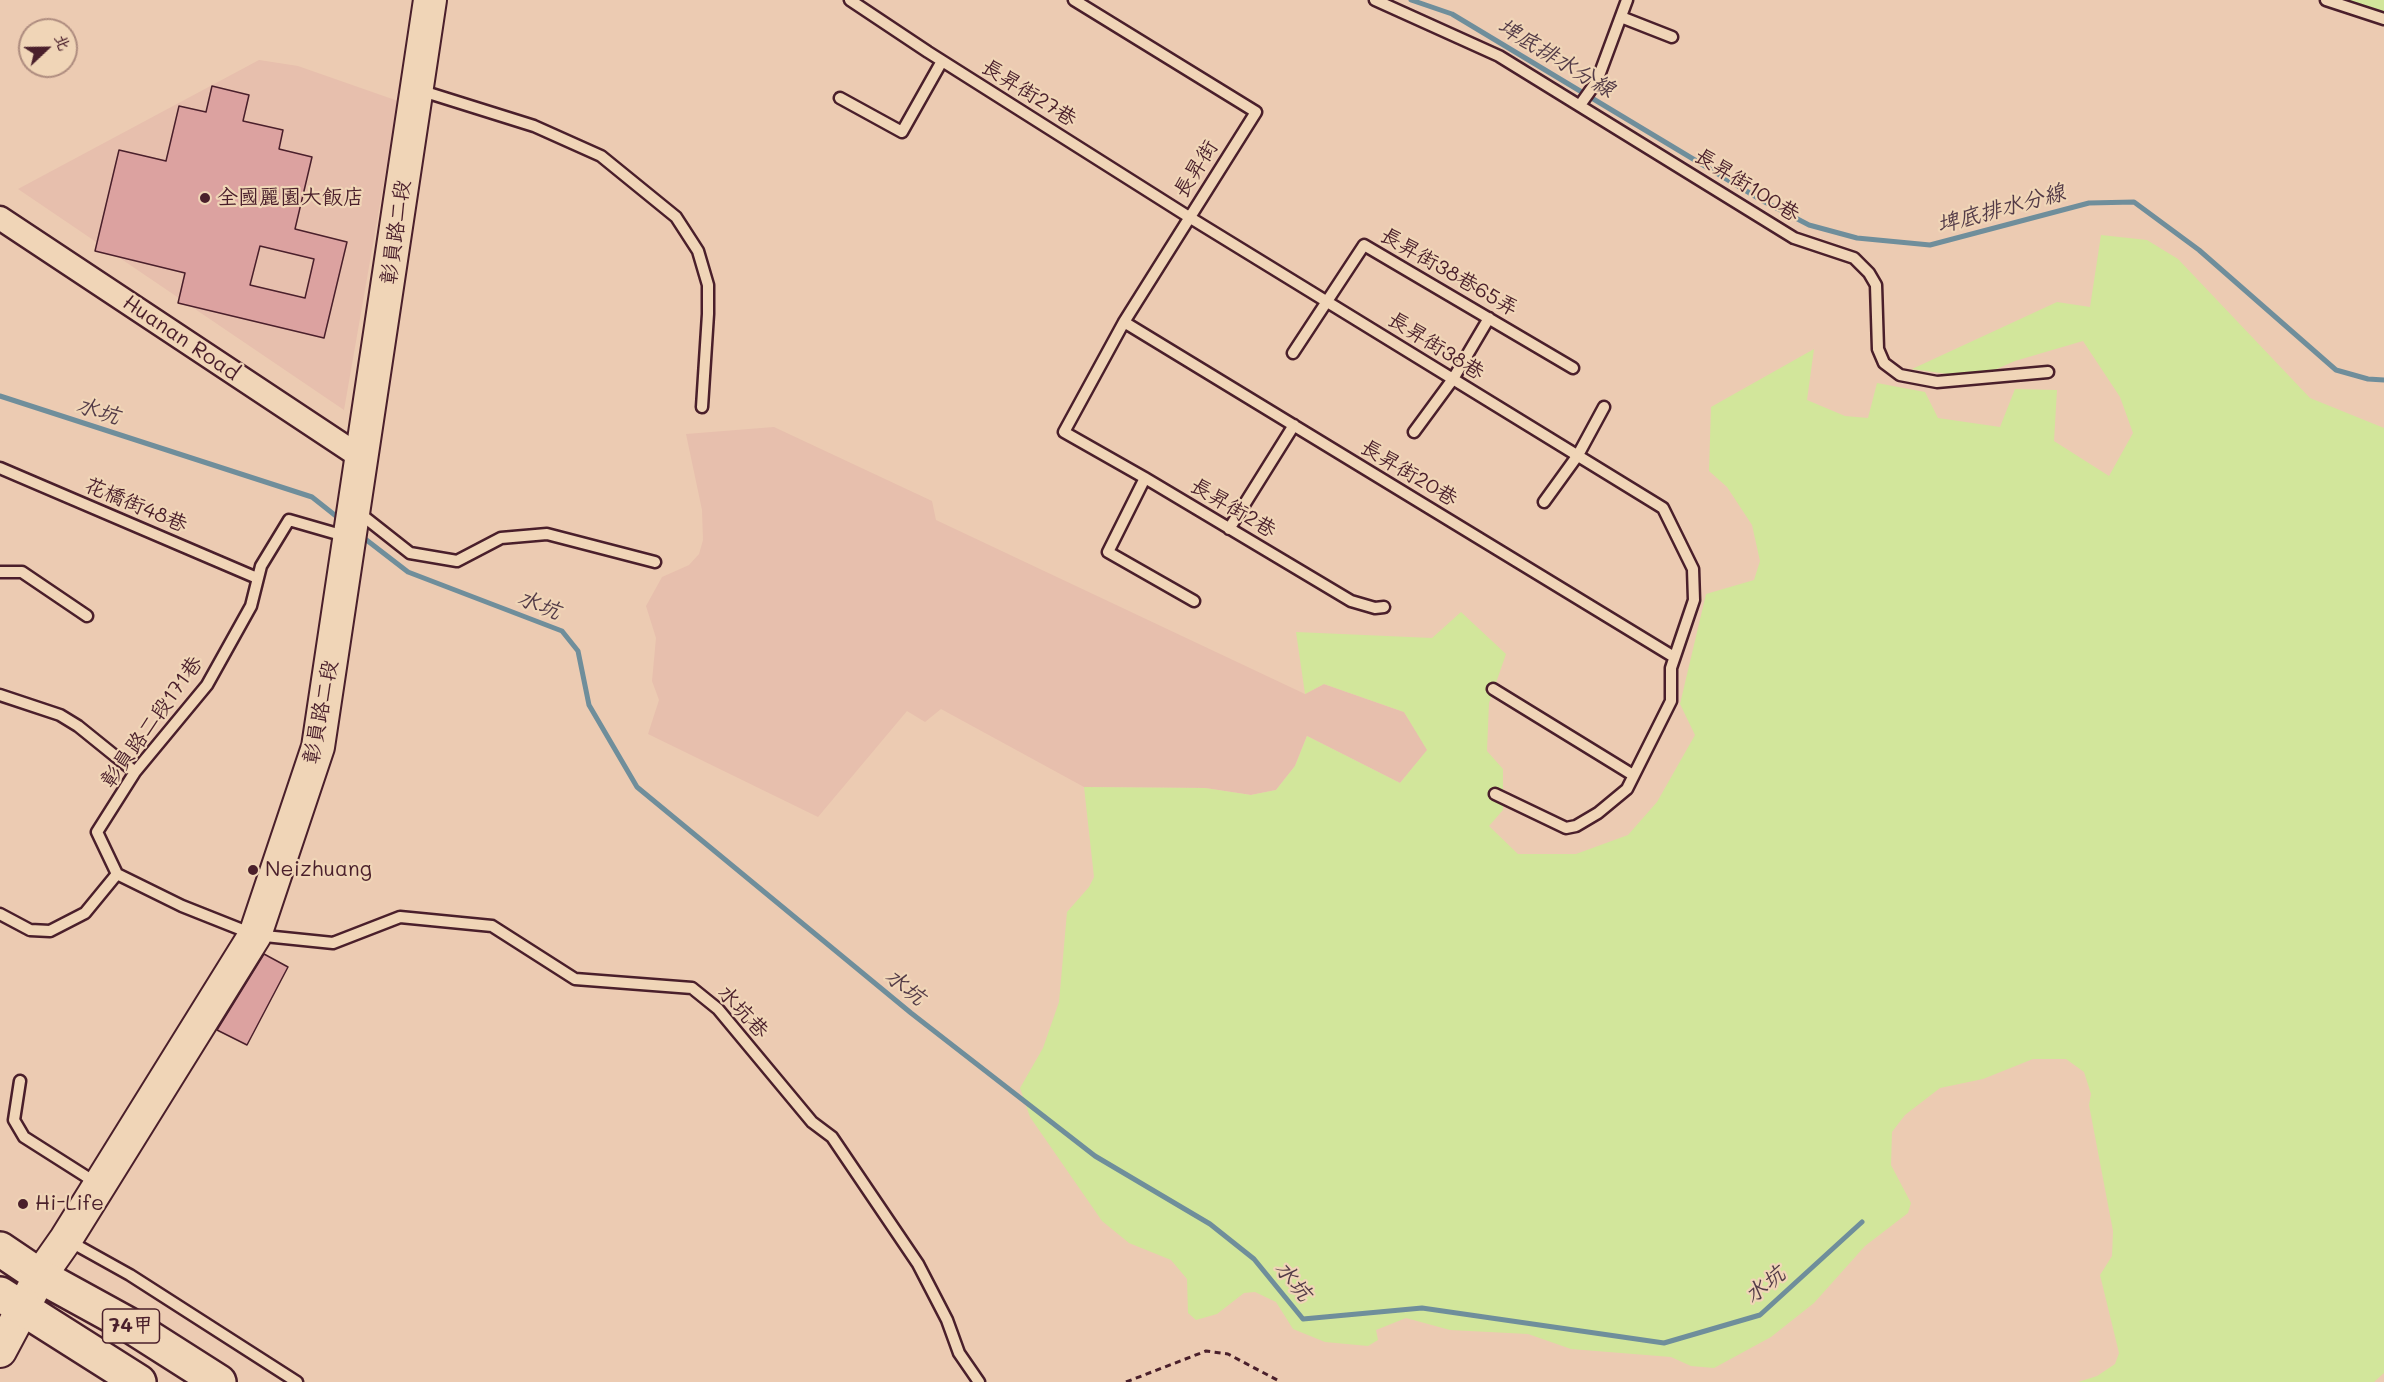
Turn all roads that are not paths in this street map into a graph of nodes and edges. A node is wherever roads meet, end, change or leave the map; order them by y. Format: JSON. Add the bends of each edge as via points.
{"nodes":[{"id":1,"x":430,"y":0,"type":"edge"},
{"id":2,"x":850,"y":0,"type":"edge"},
{"id":3,"x":1074,"y":0,"type":"edge"},
{"id":4,"x":1375,"y":0,"type":"edge"},
{"id":5,"x":1627,"y":0,"type":"edge"},
{"id":6,"x":2326,"y":0,"type":"edge"},
{"id":7,"x":1621,"y":17,"type":"junction"},
{"id":8,"x":2384,"y":19,"type":"edge"},
{"id":9,"x":1672,"y":37,"type":"dead end"},
{"id":10,"x":942,"y":61,"type":"junction"},
{"id":11,"x":417,"y":90,"type":"junction"},
{"id":12,"x":840,"y":98,"type":"dead end"},
{"id":13,"x":1580,"y":105,"type":"junction"},
{"id":14,"x":1189,"y":217,"type":"junction"},
{"id":15,"x":0,"y":218,"type":"edge"},
{"id":16,"x":1327,"y":302,"type":"junction"},
{"id":17,"x":1489,"y":318,"type":"junction"},
{"id":18,"x":1124,"y":322,"type":"junction"},
{"id":19,"x":1293,"y":353,"type":"dead end"},
{"id":20,"x":1573,"y":368,"type":"dead end"},
{"id":21,"x":2048,"y":372,"type":"dead end"},
{"id":22,"x":1453,"y":379,"type":"junction"},
{"id":23,"x":702,"y":406,"type":"dead end"},
{"id":24,"x":1604,"y":408,"type":"dead end"},
{"id":25,"x":1294,"y":425,"type":"junction"},
{"id":26,"x":1064,"y":432,"type":"joint"},
{"id":27,"x":1414,"y":432,"type":"dead end"},
{"id":28,"x":1578,"y":455,"type":"junction"},
{"id":29,"x":362,"y":458,"type":"junction"},
{"id":30,"x":0,"y":468,"type":"edge"},
{"id":31,"x":1145,"y":478,"type":"junction"},
{"id":32,"x":1544,"y":502,"type":"dead end"},
{"id":33,"x":352,"y":523,"type":"junction"},
{"id":34,"x":1229,"y":529,"type":"junction"},
{"id":35,"x":655,"y":562,"type":"dead end"},
{"id":36,"x":0,"y":572,"type":"edge"},
{"id":37,"x":257,"y":578,"type":"junction"},
{"id":38,"x":1194,"y":601,"type":"dead end"},
{"id":39,"x":1384,"y":607,"type":"dead end"},
{"id":40,"x":87,"y":616,"type":"dead end"},
{"id":41,"x":1674,"y":657,"type":"junction"},
{"id":42,"x":1493,"y":689,"type":"dead end"},
{"id":43,"x":0,"y":695,"type":"edge"},
{"id":44,"x":135,"y":772,"type":"junction"},
{"id":45,"x":1633,"y":775,"type":"junction"},
{"id":46,"x":1495,"y":794,"type":"dead end"},
{"id":47,"x":117,"y":874,"type":"junction"},
{"id":48,"x":0,"y":914,"type":"edge"},
{"id":49,"x":255,"y":934,"type":"junction"},
{"id":50,"x":20,"y":1081,"type":"dead end"},
{"id":51,"x":100,"y":1185,"type":"junction"},
{"id":52,"x":66,"y":1239,"type":"junction"},
{"id":53,"x":0,"y":1249,"type":"edge"},
{"id":54,"x":40,"y":1276,"type":"junction"},
{"id":55,"x":12,"y":1302,"type":"edge"},
{"id":56,"x":0,"y":1351,"type":"edge"},
{"id":57,"x":108,"y":1382,"type":"edge"},
{"id":58,"x":139,"y":1382,"type":"edge"},
{"id":59,"x":181,"y":1382,"type":"edge"},
{"id":60,"x":219,"y":1382,"type":"edge"},
{"id":61,"x":297,"y":1382,"type":"edge"},
{"id":62,"x":979,"y":1382,"type":"edge"}],
"edges":[{"from":1,"to":11,"type":"main road","name":"彰員路二段"},
{"from":2,"to":10,"type":"lane","name":"長昇街27巷"},
{"from":3,"to":14,"type":"lane","name":"長昇街","via":[[1256,112]]},
{"from":4,"to":13,"type":"lane","name":"長昇街100巷","via":[[1499,56]]},
{"from":5,"to":7,"type":"lane"},
{"from":6,"to":8,"type":"lane"},
{"from":7,"to":9,"type":"lane"},
{"from":7,"to":13,"type":"lane","via":[[1596,81]]},
{"from":10,"to":12,"type":"lane","via":[[902,132]]},
{"from":10,"to":14,"type":"lane","name":"長昇街27巷"},
{"from":11,"to":23,"type":"lane","via":[[534,126],[601,156],[676,217],[698,251],[708,285]]},
{"from":11,"to":29,"type":"main road","name":"彰員路二段"},
{"from":13,"to":21,"type":"lane","name":"長昇街100巷","via":[[1794,238],[1854,258],[1876,285],[1878,349],[1884,363],[1900,375],[1937,382]]},
{"from":14,"to":16,"type":"lane","name":"長昇街38巷"},
{"from":14,"to":18,"type":"lane","name":"長昇街"},
{"from":15,"to":29,"type":"street","name":"Huanan Road"},
{"from":16,"to":17,"type":"lane","name":"長昇街38巷65弄","via":[[1364,245]]},
{"from":16,"to":19,"type":"lane"},
{"from":16,"to":22,"type":"lane","name":"長昇街38巷"},
{"from":17,"to":20,"type":"lane","name":"長昇街38巷65弄"},
{"from":17,"to":22,"type":"lane"},
{"from":18,"to":25,"type":"lane","name":"長昇街20巷"},
{"from":18,"to":26,"type":"lane","name":"長昇街"},
{"from":22,"to":27,"type":"lane"},
{"from":22,"to":28,"type":"lane","name":"長昇街38巷"},
{"from":24,"to":28,"type":"lane"},
{"from":25,"to":34,"type":"lane"},
{"from":25,"to":41,"type":"lane","name":"長昇街20巷"},
{"from":26,"to":31,"type":"lane","name":"長昇街2巷"},
{"from":28,"to":32,"type":"lane"},
{"from":28,"to":41,"type":"lane","name":"長昇街38巷","via":[[1663,508],[1693,569],[1694,600]]},
{"from":29,"to":33,"type":"main road","name":"彰員路二段"},
{"from":30,"to":37,"type":"lane","name":"花橋街48巷"},
{"from":31,"to":34,"type":"lane","name":"長昇街2巷"},
{"from":31,"to":38,"type":"lane","via":[[1108,552]]},
{"from":33,"to":35,"type":"lane","via":[[410,553],[457,561],[501,538],[547,534]]},
{"from":33,"to":37,"type":"lane","name":"彰員路二段171巷","via":[[290,520]]},
{"from":33,"to":49,"type":"main road","name":"彰員路二段","via":[[318,747]]},
{"from":34,"to":39,"type":"lane","name":"長昇街2巷","via":[[1351,601]]},
{"from":36,"to":40,"type":"lane","via":[[22,572]]},
{"from":37,"to":44,"type":"lane","name":"彰員路二段171巷","via":[[251,606],[207,685]]},
{"from":41,"to":45,"type":"lane","via":[[1671,701]]},
{"from":42,"to":45,"type":"lane"},
{"from":43,"to":44,"type":"lane","via":[[60,715]]},
{"from":44,"to":47,"type":"lane","name":"彰員路二段171巷","via":[[97,832]]},
{"from":45,"to":46,"type":"lane","via":[[1627,789],[1598,813],[1566,828]]},
{"from":47,"to":48,"type":"lane","via":[[85,913],[50,931],[30,930]]},
{"from":47,"to":49,"type":"lane","name":"水坑巷","via":[[182,906]]},
{"from":49,"to":51,"type":"main road","name":"彰員路二段"},
{"from":49,"to":62,"type":"lane","name":"水坑巷","via":[[333,943],[400,917],[492,926],[575,979],[692,988],[718,1009],[812,1122],[832,1137],[918,1264],[959,1353]]},
{"from":50,"to":51,"type":"lane","via":[[14,1120],[24,1137]]},
{"from":51,"to":52,"type":"main road","name":"彰員路二段"},
{"from":52,"to":54,"type":"main road","name":"彰員路二段"},
{"from":52,"to":61,"type":"lane","via":[[130,1275]]},
{"from":53,"to":54,"type":"main road","number":"74甲"},
{"from":54,"to":55,"type":"main road","name":"彰員路二段"},
{"from":54,"to":59,"type":"main road","number":"74甲","via":[[110,1337]]},
{"from":54,"to":60,"type":"main road","number":"74甲","via":[[131,1326]]},
{"from":55,"to":56,"type":"main road","name":"彰員路二段"},
{"from":55,"to":57,"type":"main road","number":"74甲","via":[[69,1359]]},
{"from":55,"to":58,"type":"main road","number":"74甲"}]}
